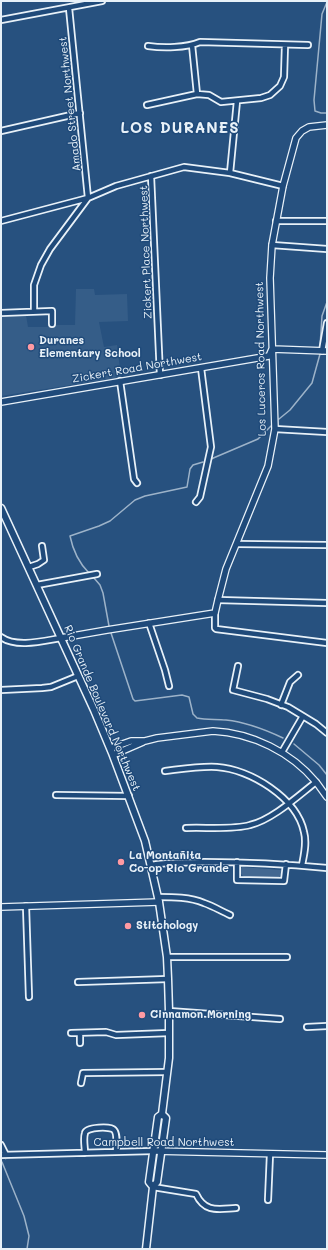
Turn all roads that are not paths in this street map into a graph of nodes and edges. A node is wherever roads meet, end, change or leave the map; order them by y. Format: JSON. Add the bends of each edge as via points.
{"nodes":[{"id":1,"x":102,"y":1,"type":"edge"},
{"id":2,"x":69,"y":8,"type":"junction"},
{"id":3,"x":1,"y":20,"type":"edge"},
{"id":4,"x":192,"y":45,"type":"junction"},
{"id":5,"x":285,"y":45,"type":"junction"},
{"id":6,"x":308,"y":45,"type":"dead end"},
{"id":7,"x":148,"y":46,"type":"dead end"},
{"id":8,"x":198,"y":94,"type":"junction"},
{"id":9,"x":237,"y":101,"type":"junction"},
{"id":10,"x":147,"y":105,"type":"dead end"},
{"id":11,"x":80,"y":113,"type":"junction"},
{"id":12,"x":327,"y":125,"type":"edge"},
{"id":13,"x":1,"y":131,"type":"edge"},
{"id":14,"x":230,"y":173,"type":"junction"},
{"id":15,"x":151,"y":176,"type":"junction"},
{"id":16,"x":283,"y":186,"type":"junction"},
{"id":17,"x":88,"y":198,"type":"junction"},
{"id":18,"x":1,"y":221,"type":"edge"},
{"id":19,"x":276,"y":221,"type":"junction"},
{"id":20,"x":327,"y":221,"type":"edge"},
{"id":21,"x":272,"y":245,"type":"junction"},
{"id":22,"x":327,"y":249,"type":"edge"},
{"id":23,"x":34,"y":311,"type":"junction"},
{"id":24,"x":1,"y":313,"type":"edge"},
{"id":25,"x":327,"y":323,"type":"edge"},
{"id":26,"x":52,"y":324,"type":"dead end"},
{"id":27,"x":272,"y":350,"type":"junction"},
{"id":28,"x":325,"y":351,"type":"edge"},
{"id":29,"x":201,"y":368,"type":"junction"},
{"id":30,"x":160,"y":375,"type":"junction"},
{"id":31,"x":120,"y":381,"type":"junction"},
{"id":32,"x":1,"y":402,"type":"edge"},
{"id":33,"x":276,"y":429,"type":"junction"},
{"id":34,"x":327,"y":432,"type":"edge"},
{"id":35,"x":137,"y":483,"type":"dead end"},
{"id":36,"x":196,"y":502,"type":"dead end"},
{"id":37,"x":2,"y":512,"type":"edge"},
{"id":38,"x":237,"y":544,"type":"junction"},
{"id":39,"x":327,"y":545,"type":"edge"},
{"id":40,"x":42,"y":546,"type":"dead end"},
{"id":41,"x":29,"y":567,"type":"junction"},
{"id":42,"x":97,"y":574,"type":"dead end"},
{"id":43,"x":37,"y":585,"type":"junction"},
{"id":44,"x":218,"y":600,"type":"junction"},
{"id":45,"x":327,"y":602,"type":"edge"},
{"id":46,"x":215,"y":614,"type":"junction"},
{"id":47,"x":149,"y":623,"type":"junction"},
{"id":48,"x":1,"y":637,"type":"edge"},
{"id":49,"x":61,"y":638,"type":"junction"},
{"id":50,"x":327,"y":643,"type":"edge"},
{"id":51,"x":238,"y":666,"type":"dead end"},
{"id":52,"x":298,"y":675,"type":"dead end"},
{"id":53,"x":78,"y":676,"type":"junction"},
{"id":54,"x":169,"y":686,"type":"dead end"},
{"id":55,"x":1,"y":690,"type":"edge"},
{"id":56,"x":281,"y":705,"type":"junction"},
{"id":57,"x":303,"y":716,"type":"junction"},
{"id":58,"x":327,"y":733,"type":"edge"},
{"id":59,"x":145,"y":741,"type":"junction"},
{"id":60,"x":110,"y":748,"type":"junction"},
{"id":61,"x":282,"y":752,"type":"junction"},
{"id":62,"x":113,"y":755,"type":"junction"},
{"id":63,"x":165,"y":771,"type":"dead end"},
{"id":64,"x":316,"y":782,"type":"junction"},
{"id":65,"x":56,"y":795,"type":"dead end"},
{"id":66,"x":129,"y":796,"type":"junction"},
{"id":67,"x":327,"y":798,"type":"edge"},
{"id":68,"x":288,"y":803,"type":"junction"},
{"id":69,"x":186,"y":828,"type":"dead end"},
{"id":70,"x":237,"y":862,"type":"junction"},
{"id":71,"x":286,"y":864,"type":"junction"},
{"id":72,"x":151,"y":865,"type":"junction"},
{"id":73,"x":302,"y":865,"type":"junction"},
{"id":74,"x":327,"y":868,"type":"edge"},
{"id":75,"x":158,"y":899,"type":"junction"},
{"id":76,"x":26,"y":906,"type":"junction"},
{"id":77,"x":1,"y":907,"type":"edge"},
{"id":78,"x":230,"y":915,"type":"dead end"},
{"id":79,"x":167,"y":957,"type":"junction"},
{"id":80,"x":287,"y":957,"type":"dead end"},
{"id":81,"x":168,"y":979,"type":"junction"},
{"id":82,"x":78,"y":982,"type":"dead end"},
{"id":83,"x":29,"y":997,"type":"dead end"},
{"id":84,"x":170,"y":1011,"type":"junction"},
{"id":85,"x":280,"y":1019,"type":"dead end"},
{"id":86,"x":307,"y":1026,"type":"dead end"},
{"id":87,"x":327,"y":1026,"type":"edge"},
{"id":88,"x":71,"y":1033,"type":"dead end"},
{"id":89,"x":80,"y":1033,"type":"junction"},
{"id":90,"x":169,"y":1033,"type":"junction"},
{"id":91,"x":80,"y":1043,"type":"dead end"},
{"id":92,"x":167,"y":1072,"type":"junction"},
{"id":93,"x":82,"y":1083,"type":"dead end"},
{"id":94,"x":162,"y":1114,"type":"junction"},
{"id":95,"x":1,"y":1145,"type":"edge"},
{"id":96,"x":153,"y":1151,"type":"junction"},
{"id":97,"x":161,"y":1151,"type":"junction"},
{"id":98,"x":116,"y":1152,"type":"junction"},
{"id":99,"x":85,"y":1153,"type":"junction"},
{"id":100,"x":270,"y":1154,"type":"junction"},
{"id":101,"x":3,"y":1155,"type":"edge"},
{"id":102,"x":327,"y":1155,"type":"edge"},
{"id":103,"x":153,"y":1187,"type":"junction"},
{"id":104,"x":268,"y":1200,"type":"dead end"},
{"id":105,"x":236,"y":1208,"type":"dead end"},
{"id":106,"x":146,"y":1249,"type":"edge"}],
"edges":[{"from":1,"to":2,"type":"street"},
{"from":2,"to":3,"type":"street"},
{"from":2,"to":11,"type":"street","name":"Amado Street Northwest"},
{"from":4,"to":5,"type":"street","via":[[200,42]]},
{"from":4,"to":7,"type":"street","via":[[157,48]]},
{"from":4,"to":8,"type":"street"},
{"from":5,"to":6,"type":"street"},
{"from":5,"to":9,"type":"street","via":[[284,77],[280,86],[270,95]]},
{"from":8,"to":9,"type":"street","via":[[209,94],[221,102]]},
{"from":8,"to":10,"type":"street"},
{"from":9,"to":14,"type":"street"},
{"from":11,"to":13,"type":"street"},
{"from":11,"to":17,"type":"street","name":"Amado Street Northwest"},
{"from":12,"to":16,"type":"street","name":"Los Luceros Road Northwest","via":[[309,127],[296,138]]},
{"from":14,"to":15,"type":"street","via":[[184,167]]},
{"from":14,"to":16,"type":"street"},
{"from":15,"to":17,"type":"street","via":[[116,186]]},
{"from":15,"to":30,"type":"street","name":"Zickert Place Northwest"},
{"from":16,"to":19,"type":"street","name":"Los Luceros Road Northwest"},
{"from":17,"to":18,"type":"street"},
{"from":17,"to":23,"type":"street","via":[[41,265],[34,286]]},
{"from":19,"to":20,"type":"street"},
{"from":19,"to":21,"type":"street","name":"Los Luceros Road Northwest"},
{"from":21,"to":22,"type":"street"},
{"from":21,"to":27,"type":"street","name":"Los Luceros Road Northwest"},
{"from":23,"to":24,"type":"street"},
{"from":23,"to":26,"type":"street","via":[[52,310]]},
{"from":25,"to":28,"type":"street"},
{"from":27,"to":28,"type":"street"},
{"from":27,"to":29,"type":"street","name":"Zickert Road Northwest","via":[[269,356]]},
{"from":27,"to":33,"type":"street","name":"Los Luceros Road Northwest"},
{"from":29,"to":30,"type":"street","name":"Zickert Road Northwest"},
{"from":29,"to":36,"type":"street","via":[[211,447],[200,497]]},
{"from":30,"to":31,"type":"street","name":"Zickert Road Northwest"},
{"from":31,"to":32,"type":"street","name":"Zickert Road Northwest"},
{"from":31,"to":35,"type":"street","via":[[134,479]]},
{"from":33,"to":34,"type":"street"},
{"from":33,"to":38,"type":"street","name":"Los Luceros Road Northwest","via":[[268,466]]},
{"from":37,"to":41,"type":"main road","name":"Rio Grande Boulevard Northwest"},
{"from":38,"to":39,"type":"street"},
{"from":38,"to":44,"type":"street","name":"Los Luceros Road Northwest","via":[[226,569]]},
{"from":40,"to":41,"type":"street","via":[[44,560]]},
{"from":41,"to":43,"type":"main road","name":"Rio Grande Boulevard Northwest"},
{"from":42,"to":43,"type":"street"},
{"from":43,"to":49,"type":"main road","name":"Rio Grande Boulevard Northwest"},
{"from":44,"to":45,"type":"street"},
{"from":44,"to":46,"type":"street","name":"Los Luceros Road Northwest"},
{"from":46,"to":47,"type":"street"},
{"from":46,"to":50,"type":"street","via":[[216,629]]},
{"from":47,"to":49,"type":"street"},
{"from":47,"to":54,"type":"street"},
{"from":48,"to":49,"type":"street","via":[[18,643]]},
{"from":49,"to":53,"type":"main road","name":"Rio Grande Boulevard Northwest"},
{"from":51,"to":56,"type":"street","via":[[233,690]]},
{"from":52,"to":56,"type":"street","via":[[290,682]]},
{"from":53,"to":55,"type":"street","via":[[51,687]]},
{"from":53,"to":60,"type":"main road","name":"Rio Grande Boulevard Northwest"},
{"from":56,"to":57,"type":"street"},
{"from":57,"to":58,"type":"street"},
{"from":57,"to":61,"type":"street"},
{"from":59,"to":60,"type":"street"},
{"from":59,"to":61,"type":"street","via":[[190,733],[220,732],[259,741]]},
{"from":59,"to":62,"type":"street"},
{"from":60,"to":62,"type":"main road","name":"Rio Grande Boulevard Northwest"},
{"from":61,"to":64,"type":"street"},
{"from":62,"to":66,"type":"main road","name":"Rio Grande Boulevard Northwest"},
{"from":63,"to":68,"type":"street","via":[[219,767],[244,772],[274,790]]},
{"from":64,"to":67,"type":"street"},
{"from":64,"to":68,"type":"street"},
{"from":65,"to":66,"type":"street"},
{"from":66,"to":72,"type":"main road","name":"Rio Grande Boulevard Northwest"},
{"from":68,"to":69,"type":"street","via":[[265,820],[249,826]]},
{"from":68,"to":73,"type":"street","via":[[304,831]]},
{"from":70,"to":71,"type":"street"},
{"from":70,"to":71,"type":"street","via":[[237,880],[284,881]]},
{"from":70,"to":72,"type":"street"},
{"from":71,"to":73,"type":"street"},
{"from":72,"to":75,"type":"main road","name":"Rio Grande Boulevard Northwest"},
{"from":73,"to":74,"type":"street"},
{"from":75,"to":76,"type":"street"},
{"from":75,"to":78,"type":"street","via":[[176,897],[193,900]]},
{"from":75,"to":79,"type":"main road","name":"Rio Grande Boulevard Northwest"},
{"from":76,"to":77,"type":"street"},
{"from":76,"to":83,"type":"street"},
{"from":79,"to":80,"type":"street"},
{"from":79,"to":81,"type":"main road","name":"Rio Grande Boulevard Northwest"},
{"from":81,"to":82,"type":"street"},
{"from":81,"to":84,"type":"main road","name":"Rio Grande Boulevard Northwest"},
{"from":84,"to":85,"type":"street"},
{"from":84,"to":90,"type":"main road","name":"Rio Grande Boulevard Northwest"},
{"from":86,"to":87,"type":"street"},
{"from":88,"to":89,"type":"street"},
{"from":89,"to":90,"type":"street"},
{"from":89,"to":91,"type":"street"},
{"from":90,"to":92,"type":"main road","name":"Rio Grande Boulevard Northwest"},
{"from":92,"to":93,"type":"street","via":[[83,1073]]},
{"from":92,"to":94,"type":"main road","name":"Rio Grande Boulevard Northwest"},
{"from":94,"to":96,"type":"main road","name":"Rio Grande Boulevard Northwest","via":[[158,1117]]},
{"from":94,"to":97,"type":"main road","name":"Rio Grande Boulevard Northwest","via":[[166,1118]]},
{"from":95,"to":101,"type":"street"},
{"from":96,"to":97,"type":"street","name":"Campbell Road Northwest"},
{"from":96,"to":98,"type":"street","name":"Campbell Road Northwest"},
{"from":96,"to":103,"type":"main road","name":"Rio Grande Boulevard Northwest","via":[[149,1182]]},
{"from":97,"to":100,"type":"street","name":"Campbell Road Northwest"},
{"from":97,"to":103,"type":"main road","name":"Rio Grande Boulevard Northwest","via":[[157,1182]]},
{"from":98,"to":99,"type":"street","name":"Campbell Road Northwest"},
{"from":98,"to":99,"type":"street","via":[[114,1130],[91,1128],[85,1133]]},
{"from":99,"to":101,"type":"street","name":"Campbell Road Northwest"},
{"from":100,"to":102,"type":"street","name":"Campbell Road Northwest"},
{"from":100,"to":104,"type":"street"},
{"from":103,"to":105,"type":"street","via":[[196,1194],[202,1204],[213,1209]]},
{"from":103,"to":106,"type":"main road","name":"Rio Grande Boulevard Northwest"}]}
